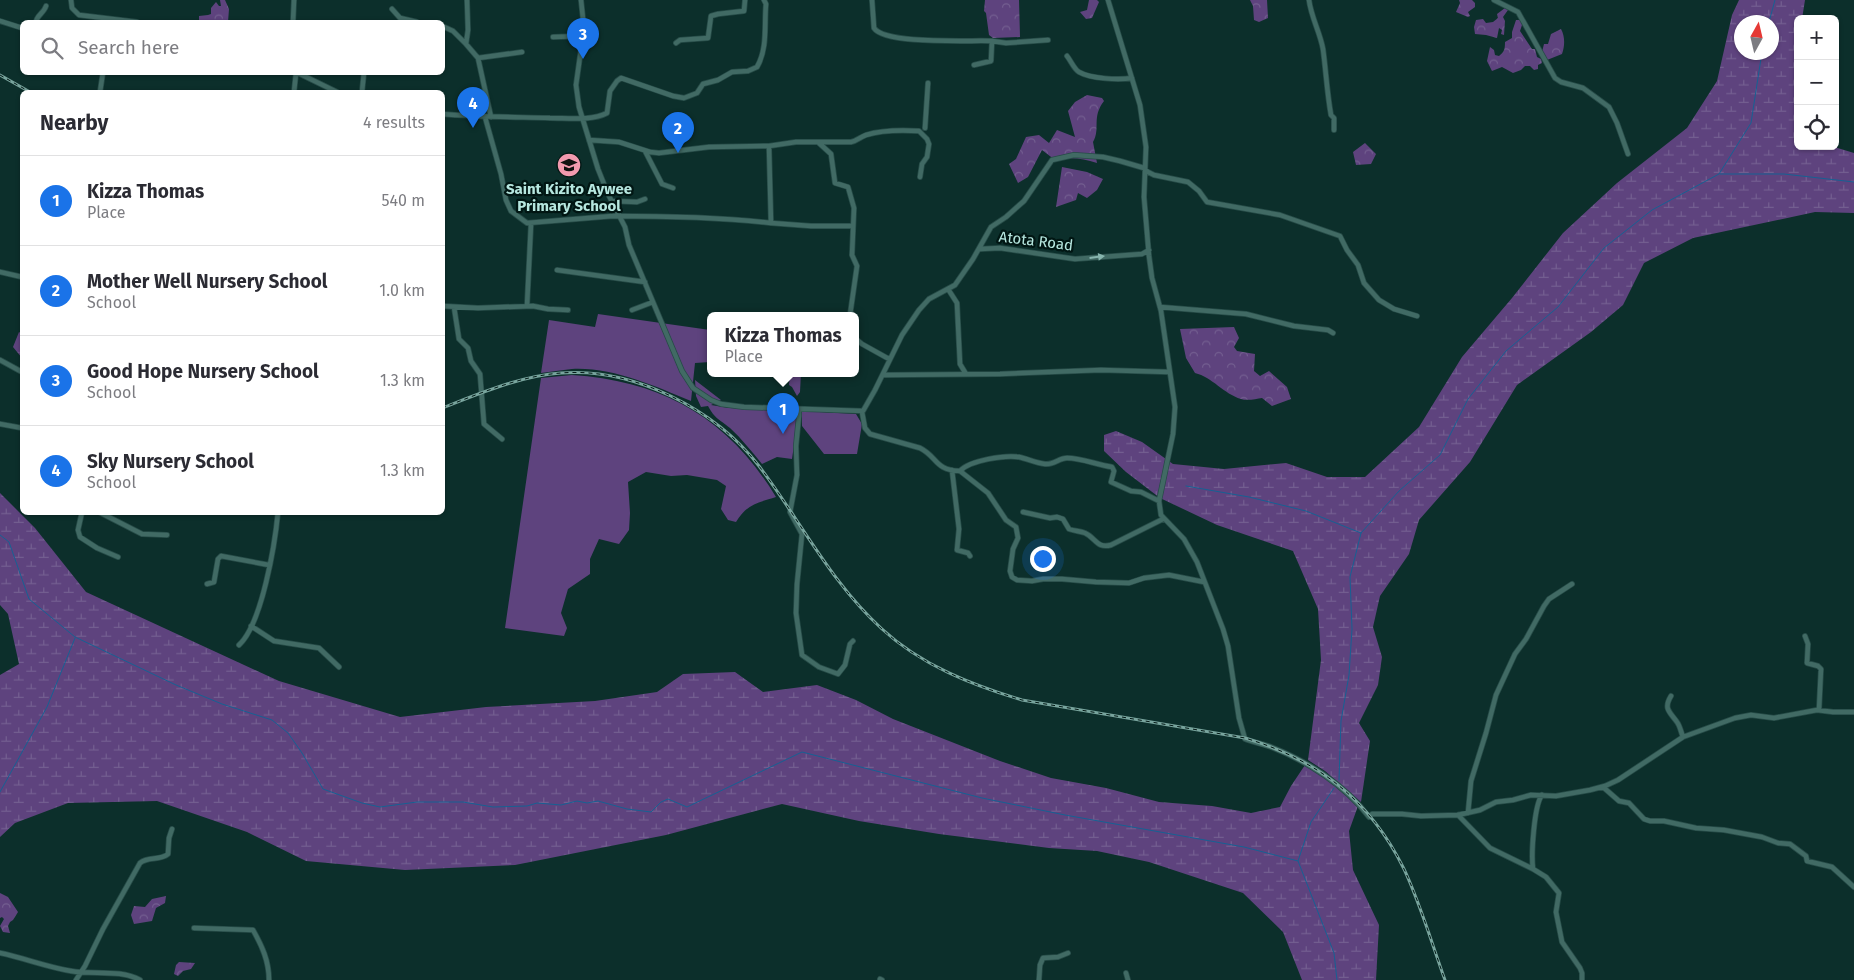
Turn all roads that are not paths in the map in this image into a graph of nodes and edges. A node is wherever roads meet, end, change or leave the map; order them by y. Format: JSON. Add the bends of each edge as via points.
{"nodes":[{"id":1,"x":71,"y":0,"type":"edge"},
{"id":2,"x":294,"y":0,"type":"edge"},
{"id":3,"x":468,"y":0,"type":"edge"},
{"id":4,"x":580,"y":0,"type":"edge"},
{"id":5,"x":746,"y":0,"type":"edge"},
{"id":6,"x":764,"y":0,"type":"edge"},
{"id":7,"x":872,"y":0,"type":"edge"},
{"id":8,"x":1108,"y":0,"type":"edge"},
{"id":9,"x":1309,"y":0,"type":"edge"},
{"id":10,"x":1494,"y":0,"type":"edge"},
{"id":11,"x":46,"y":6,"type":"dead end"},
{"id":12,"x":392,"y":9,"type":"dead end"},
{"id":13,"x":37,"y":20,"type":"edge"},
{"id":14,"x":121,"y":20,"type":"edge"},
{"id":15,"x":293,"y":20,"type":"edge"},
{"id":16,"x":408,"y":20,"type":"edge"},
{"id":17,"x":0,"y":21,"type":"edge"},
{"id":18,"x":20,"y":27,"type":"edge"},
{"id":19,"x":445,"y":27,"type":"edge"},
{"id":20,"x":583,"y":36,"type":"junction"},
{"id":21,"x":554,"y":37,"type":"dead end"},
{"id":22,"x":1048,"y":40,"type":"dead end"},
{"id":23,"x":992,"y":41,"type":"junction"},
{"id":24,"x":676,"y":43,"type":"dead end"},
{"id":25,"x":466,"y":44,"type":"junction"},
{"id":26,"x":522,"y":52,"type":"dead end"},
{"id":27,"x":1067,"y":56,"type":"dead end"},
{"id":28,"x":478,"y":58,"type":"junction"},
{"id":29,"x":974,"y":65,"type":"dead end"},
{"id":30,"x":103,"y":75,"type":"edge"},
{"id":31,"x":296,"y":75,"type":"edge"},
{"id":32,"x":300,"y":75,"type":"edge"},
{"id":33,"x":364,"y":75,"type":"edge"},
{"id":34,"x":1132,"y":78,"type":"junction"},
{"id":35,"x":928,"y":84,"type":"dead end"},
{"id":36,"x":100,"y":90,"type":"edge"},
{"id":37,"x":294,"y":90,"type":"edge"},
{"id":38,"x":333,"y":90,"type":"edge"},
{"id":39,"x":362,"y":90,"type":"edge"},
{"id":40,"x":445,"y":114,"type":"edge"},
{"id":41,"x":485,"y":117,"type":"junction"},
{"id":42,"x":491,"y":117,"type":"junction"},
{"id":43,"x":582,"y":118,"type":"junction"},
{"id":44,"x":925,"y":128,"type":"dead end"},
{"id":45,"x":1334,"y":130,"type":"dead end"},
{"id":46,"x":589,"y":140,"type":"junction"},
{"id":47,"x":817,"y":142,"type":"junction"},
{"id":48,"x":768,"y":146,"type":"junction"},
{"id":49,"x":645,"y":150,"type":"junction"},
{"id":50,"x":1628,"y":154,"type":"dead end"},
{"id":51,"x":1144,"y":168,"type":"junction"},
{"id":52,"x":920,"y":177,"type":"dead end"},
{"id":53,"x":673,"y":188,"type":"dead end"},
{"id":54,"x":645,"y":199,"type":"dead end"},
{"id":55,"x":612,"y":201,"type":"junction"},
{"id":56,"x":619,"y":216,"type":"junction"},
{"id":57,"x":770,"y":223,"type":"junction"},
{"id":58,"x":531,"y":224,"type":"junction"},
{"id":59,"x":852,"y":226,"type":"junction"},
{"id":60,"x":980,"y":249,"type":"junction"},
{"id":61,"x":1149,"y":250,"type":"junction"},
{"id":62,"x":557,"y":270,"type":"dead end"},
{"id":63,"x":0,"y":272,"type":"edge"},
{"id":64,"x":20,"y":277,"type":"edge"},
{"id":65,"x":645,"y":282,"type":"junction"},
{"id":66,"x":948,"y":289,"type":"junction"},
{"id":67,"x":653,"y":302,"type":"junction"},
{"id":68,"x":445,"y":306,"type":"edge"},
{"id":69,"x":527,"y":306,"type":"junction"},
{"id":70,"x":454,"y":307,"type":"junction"},
{"id":71,"x":1160,"y":307,"type":"junction"},
{"id":72,"x":568,"y":310,"type":"dead end"},
{"id":73,"x":632,"y":310,"type":"dead end"},
{"id":74,"x":850,"y":312,"type":"edge"},
{"id":75,"x":1417,"y":316,"type":"dead end"},
{"id":76,"x":1333,"y":333,"type":"dead end"},
{"id":77,"x":859,"y":342,"type":"edge"},
{"id":78,"x":889,"y":359,"type":"junction"},
{"id":79,"x":0,"y":360,"type":"edge"},
{"id":80,"x":20,"y":371,"type":"edge"},
{"id":81,"x":1169,"y":372,"type":"junction"},
{"id":82,"x":884,"y":374,"type":"junction"},
{"id":83,"x":966,"y":374,"type":"junction"},
{"id":84,"x":796,"y":408,"type":"junction"},
{"id":85,"x":862,"y":412,"type":"junction"},
{"id":86,"x":0,"y":424,"type":"edge"},
{"id":87,"x":20,"y":428,"type":"edge"},
{"id":88,"x":502,"y":439,"type":"dead end"},
{"id":89,"x":952,"y":470,"type":"junction"},
{"id":90,"x":960,"y":471,"type":"junction"},
{"id":91,"x":1159,"y":501,"type":"junction"},
{"id":92,"x":1023,"y":512,"type":"dead end"},
{"id":93,"x":81,"y":515,"type":"edge"},
{"id":94,"x":105,"y":515,"type":"edge"},
{"id":95,"x":278,"y":515,"type":"edge"},
{"id":96,"x":1163,"y":519,"type":"junction"},
{"id":97,"x":166,"y":535,"type":"dead end"},
{"id":98,"x":970,"y":556,"type":"dead end"},
{"id":99,"x":118,"y":557,"type":"dead end"},
{"id":100,"x":269,"y":565,"type":"junction"},
{"id":101,"x":1204,"y":582,"type":"junction"},
{"id":102,"x":207,"y":584,"type":"dead end"},
{"id":103,"x":1572,"y":584,"type":"dead end"},
{"id":104,"x":251,"y":626,"type":"junction"},
{"id":105,"x":1805,"y":636,"type":"dead end"},
{"id":106,"x":853,"y":640,"type":"dead end"},
{"id":107,"x":239,"y":645,"type":"dead end"},
{"id":108,"x":339,"y":667,"type":"dead end"},
{"id":109,"x":1671,"y":696,"type":"dead end"},
{"id":110,"x":1819,"y":710,"type":"junction"},
{"id":111,"x":1854,"y":712,"type":"edge"},
{"id":112,"x":1683,"y":737,"type":"junction"},
{"id":113,"x":1604,"y":787,"type":"junction"},
{"id":114,"x":1542,"y":795,"type":"junction"},
{"id":115,"x":1468,"y":813,"type":"junction"},
{"id":116,"x":1458,"y":815,"type":"junction"},
{"id":117,"x":172,"y":829,"type":"dead end"},
{"id":118,"x":1533,"y":869,"type":"junction"},
{"id":119,"x":1854,"y":887,"type":"edge"},
{"id":120,"x":194,"y":928,"type":"dead end"},
{"id":121,"x":0,"y":952,"type":"edge"},
{"id":122,"x":1068,"y":953,"type":"dead end"},
{"id":123,"x":81,"y":972,"type":"junction"},
{"id":124,"x":1126,"y":973,"type":"dead end"},
{"id":125,"x":76,"y":980,"type":"edge"},
{"id":126,"x":140,"y":980,"type":"edge"},
{"id":127,"x":270,"y":980,"type":"edge"},
{"id":128,"x":1039,"y":980,"type":"edge"},
{"id":129,"x":1128,"y":980,"type":"edge"},
{"id":130,"x":1582,"y":980,"type":"edge"}],
"edges":[{"from":1,"to":14,"type":"street","via":[[72,8],[80,15]]},
{"from":2,"to":15,"type":"street"},
{"from":3,"to":25,"type":"street"},
{"from":4,"to":20,"type":"street"},
{"from":5,"to":24,"type":"street","via":[[744,11],[711,16],[708,38]]},
{"from":6,"to":43,"type":"street","via":[[764,47],[755,69],[732,72],[703,84],[696,93],[684,98],[620,78],[610,90],[607,114]]},
{"from":7,"to":23,"type":"street","via":[[874,28],[879,33],[913,40]]},
{"from":8,"to":34,"type":"street"},
{"from":9,"to":45,"type":"street","via":[[1322,47]]},
{"from":10,"to":50,"type":"street","via":[[1518,12],[1555,78],[1583,88],[1609,107]]},
{"from":11,"to":13,"type":"street"},
{"from":12,"to":16,"type":"street","via":[[400,18]]},
{"from":17,"to":18,"type":"street"},
{"from":19,"to":25,"type":"street"},
{"from":20,"to":21,"type":"street"},
{"from":20,"to":43,"type":"street","via":[[576,85]]},
{"from":22,"to":23,"type":"street"},
{"from":23,"to":29,"type":"street","via":[[991,61]]},
{"from":25,"to":28,"type":"street"},
{"from":26,"to":28,"type":"street"},
{"from":27,"to":34,"type":"street","via":[[1082,74]]},
{"from":28,"to":42,"type":"street"},
{"from":30,"to":36,"type":"street"},
{"from":31,"to":37,"type":"street"},
{"from":32,"to":38,"type":"street"},
{"from":33,"to":39,"type":"street"},
{"from":34,"to":51,"type":"street","via":[[1146,147]]},
{"from":35,"to":44,"type":"street"},
{"from":40,"to":41,"type":"street"},
{"from":41,"to":42,"type":"street"},
{"from":41,"to":58,"type":"street","via":[[509,207]]},
{"from":42,"to":43,"type":"street"},
{"from":43,"to":46,"type":"street"},
{"from":46,"to":49,"type":"street","via":[[618,142]]},
{"from":46,"to":55,"type":"street"},
{"from":47,"to":48,"type":"street"},
{"from":47,"to":52,"type":"street","via":[[851,142],[866,135],[921,132],[929,144]]},
{"from":47,"to":59,"type":"street","via":[[831,154],[835,183],[849,188],[854,208]]},
{"from":48,"to":49,"type":"street","via":[[720,146],[660,153]]},
{"from":48,"to":57,"type":"street"},
{"from":49,"to":53,"type":"street","via":[[662,184]]},
{"from":51,"to":60,"type":"street","via":[[1102,156],[1074,155],[1052,160],[1024,201],[991,227]]},
{"from":51,"to":61,"type":"street"},
{"from":51,"to":75,"type":"street","via":[[1154,175],[1188,182],[1207,202],[1280,215],[1341,236],[1358,265],[1364,283],[1379,300]]},
{"from":54,"to":55,"type":"street","via":[[637,202]]},
{"from":55,"to":56,"type":"street"},
{"from":56,"to":57,"type":"street"},
{"from":56,"to":58,"type":"street"},
{"from":56,"to":65,"type":"street"},
{"from":57,"to":59,"type":"street"},
{"from":58,"to":69,"type":"street"},
{"from":59,"to":74,"type":"street","via":[[852,254],[857,266]]},
{"from":60,"to":61,"type":"street","name":"Atota Road","one_way":true,"via":[[1000,248],[1075,260],[1142,254]]},
{"from":60,"to":66,"type":"street","via":[[961,278]]},
{"from":61,"to":71,"type":"street"},
{"from":62,"to":65,"type":"street"},
{"from":63,"to":64,"type":"street"},
{"from":65,"to":67,"type":"street"},
{"from":66,"to":78,"type":"street","via":[[922,306]]},
{"from":66,"to":83,"type":"street","via":[[957,303],[960,364]]},
{"from":67,"to":73,"type":"street"},
{"from":67,"to":84,"type":"street","via":[[682,371],[695,390],[726,405]]},
{"from":68,"to":70,"type":"street"},
{"from":69,"to":70,"type":"street"},
{"from":69,"to":72,"type":"street"},
{"from":70,"to":88,"type":"street","via":[[460,341],[468,348],[471,361],[480,374],[484,424]]},
{"from":71,"to":76,"type":"street","via":[[1255,315]]},
{"from":71,"to":81,"type":"street"},
{"from":77,"to":78,"type":"street"},
{"from":78,"to":82,"type":"street"},
{"from":79,"to":80,"type":"street"},
{"from":81,"to":83,"type":"street","via":[[1101,370]]},
{"from":81,"to":91,"type":"street","via":[[1175,427]]},
{"from":82,"to":83,"type":"street"},
{"from":82,"to":85,"type":"street"},
{"from":84,"to":85,"type":"street"},
{"from":84,"to":106,"type":"street","via":[[799,413],[797,475],[790,512],[802,534],[796,612],[802,655],[819,667],[838,674],[844,669]]},
{"from":85,"to":89,"type":"street","via":[[865,428],[870,434],[920,448],[939,465]]},
{"from":86,"to":87,"type":"street"},
{"from":89,"to":90,"type":"street"},
{"from":89,"to":98,"type":"street","via":[[959,529],[957,550]]},
{"from":90,"to":91,"type":"street","via":[[979,461],[1013,457],[1047,464],[1064,458],[1081,460],[1113,468],[1111,482]]},
{"from":90,"to":101,"type":"street","via":[[988,493],[1006,520],[1016,527],[1018,538],[1012,549],[1010,571],[1014,578],[1129,583],[1169,575]]},
{"from":91,"to":96,"type":"street"},
{"from":92,"to":96,"type":"street","via":[[1063,519],[1069,529],[1085,533],[1104,546]]},
{"from":93,"to":99,"type":"street","via":[[80,537]]},
{"from":94,"to":97,"type":"street","via":[[142,534]]},
{"from":95,"to":100,"type":"street"},
{"from":96,"to":101,"type":"street","via":[[1184,540]]},
{"from":100,"to":102,"type":"street","via":[[221,556],[214,582]]},
{"from":100,"to":104,"type":"street"},
{"from":101,"to":116,"type":"street","via":[[1228,646],[1245,738],[1317,770],[1369,816]]},
{"from":103,"to":115,"type":"street","via":[[1544,606],[1496,694],[1470,781]]},
{"from":104,"to":107,"type":"street"},
{"from":104,"to":108,"type":"street","via":[[274,641],[319,648]]},
{"from":105,"to":110,"type":"street","via":[[1807,663],[1818,666],[1822,674]]},
{"from":109,"to":112,"type":"street","via":[[1667,702],[1668,712],[1678,723]]},
{"from":110,"to":111,"type":"street"},
{"from":110,"to":112,"type":"street","via":[[1774,718],[1747,715]]},
{"from":112,"to":113,"type":"street"},
{"from":113,"to":114,"type":"street","via":[[1556,796]]},
{"from":113,"to":119,"type":"street","via":[[1650,822],[1724,830],[1790,844],[1806,856],[1807,861],[1832,867]]},
{"from":114,"to":115,"type":"street","via":[[1496,802]]},
{"from":114,"to":118,"type":"street","via":[[1536,811]]},
{"from":115,"to":116,"type":"street"},
{"from":116,"to":118,"type":"street","via":[[1490,848]]},
{"from":117,"to":123,"type":"street","via":[[168,854],[140,863]]},
{"from":118,"to":130,"type":"street","via":[[1546,877],[1559,893],[1556,912],[1562,942],[1582,973]]},
{"from":120,"to":127,"type":"street","via":[[253,930],[268,963]]},
{"from":121,"to":123,"type":"street"},
{"from":122,"to":128,"type":"street","via":[[1044,958]]},
{"from":123,"to":125,"type":"street"},
{"from":123,"to":126,"type":"street","via":[[128,975]]},
{"from":124,"to":129,"type":"street"}]}
